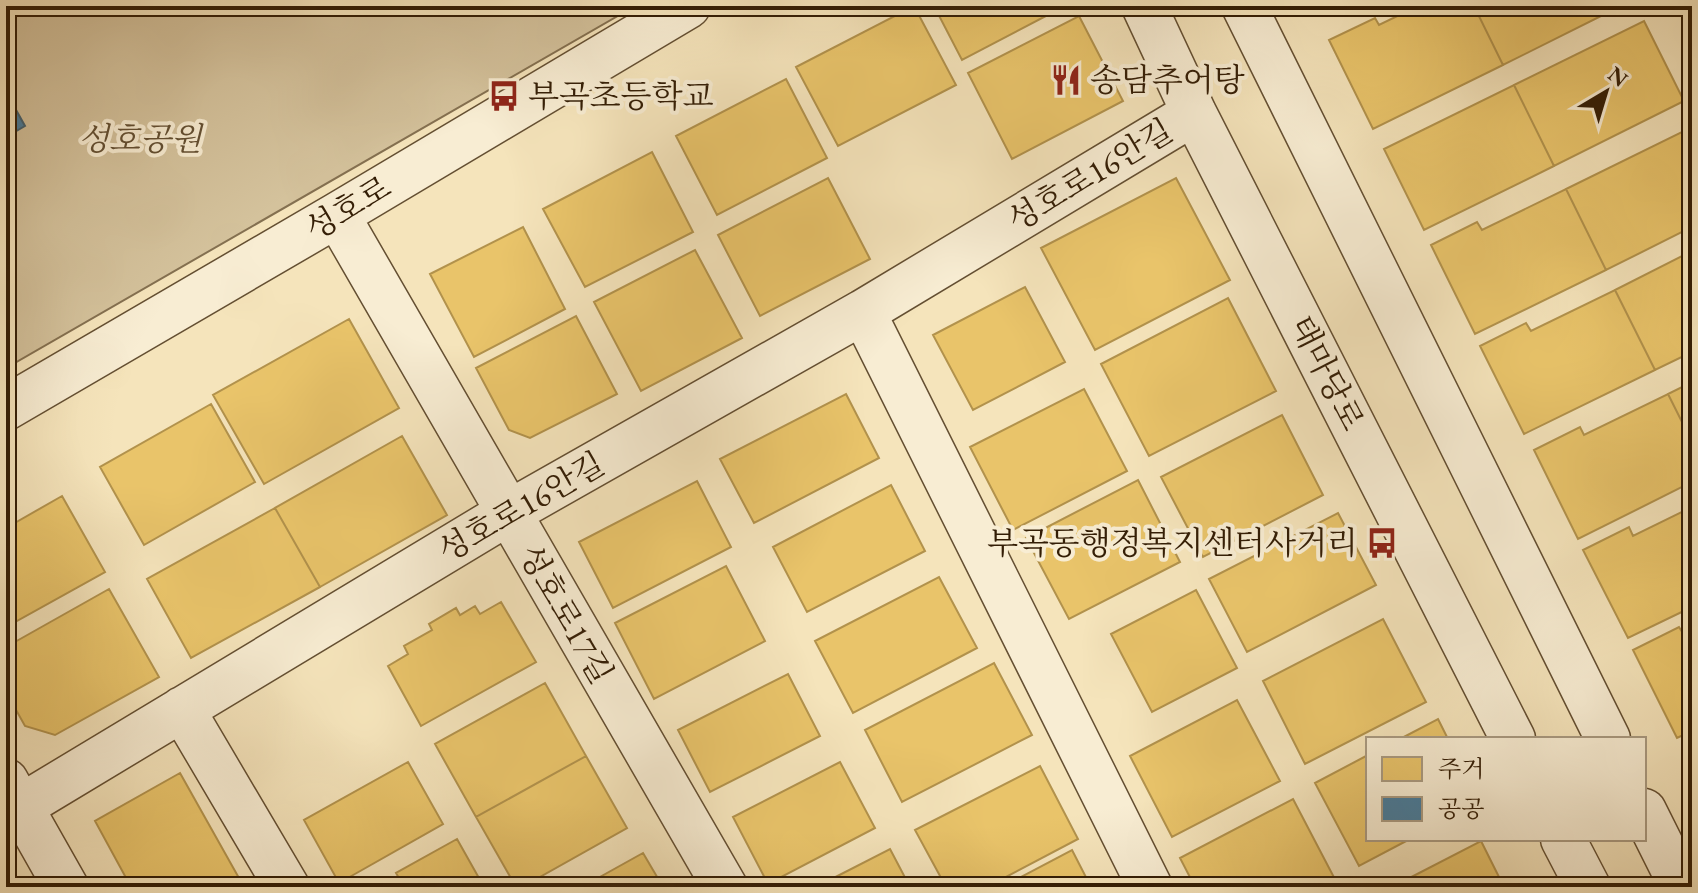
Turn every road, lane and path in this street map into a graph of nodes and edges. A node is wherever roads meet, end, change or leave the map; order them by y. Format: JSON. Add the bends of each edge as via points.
{"nodes":[{"id":1,"x":688,"y":6,"type":"edge"},
{"id":2,"x":1144,"y":6,"type":"edge"},
{"id":3,"x":1244,"y":6,"type":"edge"},
{"id":4,"x":1194,"y":113,"type":"junction"},
{"id":5,"x":337,"y":215,"type":"junction"},
{"id":6,"x":863,"y":312,"type":"junction"},
{"id":7,"x":6,"y":408,"type":"edge"},
{"id":8,"x":508,"y":513,"type":"junction"},
{"id":9,"x":182,"y":709,"type":"junction"},
{"id":10,"x":1512,"y":737,"type":"edge"},
{"id":11,"x":1607,"y":737,"type":"edge"},
{"id":12,"x":13,"y":794,"type":"edge"},
{"id":13,"x":1646,"y":815,"type":"edge"},
{"id":14,"x":1564,"y":841,"type":"edge"},
{"id":15,"x":66,"y":887,"type":"edge"},
{"id":16,"x":287,"y":887,"type":"edge"},
{"id":17,"x":725,"y":887,"type":"edge"},
{"id":18,"x":1150,"y":887,"type":"edge"},
{"id":19,"x":1588,"y":887,"type":"edge"},
{"id":20,"x":1682,"y":887,"type":"edge"}],
"edges":[{"from":1,"to":5,"type":"street","name":"성호로"},
{"from":2,"to":4,"type":"street","name":"태마당로"},
{"from":3,"to":11,"type":"street"},
{"from":4,"to":6,"type":"street","name":"성호로16안길"},
{"from":4,"to":10,"type":"street","name":"태마당로"},
{"from":5,"to":7,"type":"street","name":"성호로"},
{"from":5,"to":8,"type":"street","name":"성호로17길"},
{"from":6,"to":8,"type":"street","name":"성호로16안길"},
{"from":6,"to":18,"type":"street"},
{"from":8,"to":9,"type":"street","name":"성호로16안길"},
{"from":8,"to":17,"type":"street","name":"성호로17길"},
{"from":9,"to":12,"type":"street","name":"성호로16안길"},
{"from":9,"to":16,"type":"street"},
{"from":12,"to":15,"type":"street"},
{"from":13,"to":20,"type":"street"},
{"from":14,"to":19,"type":"street"}]}
